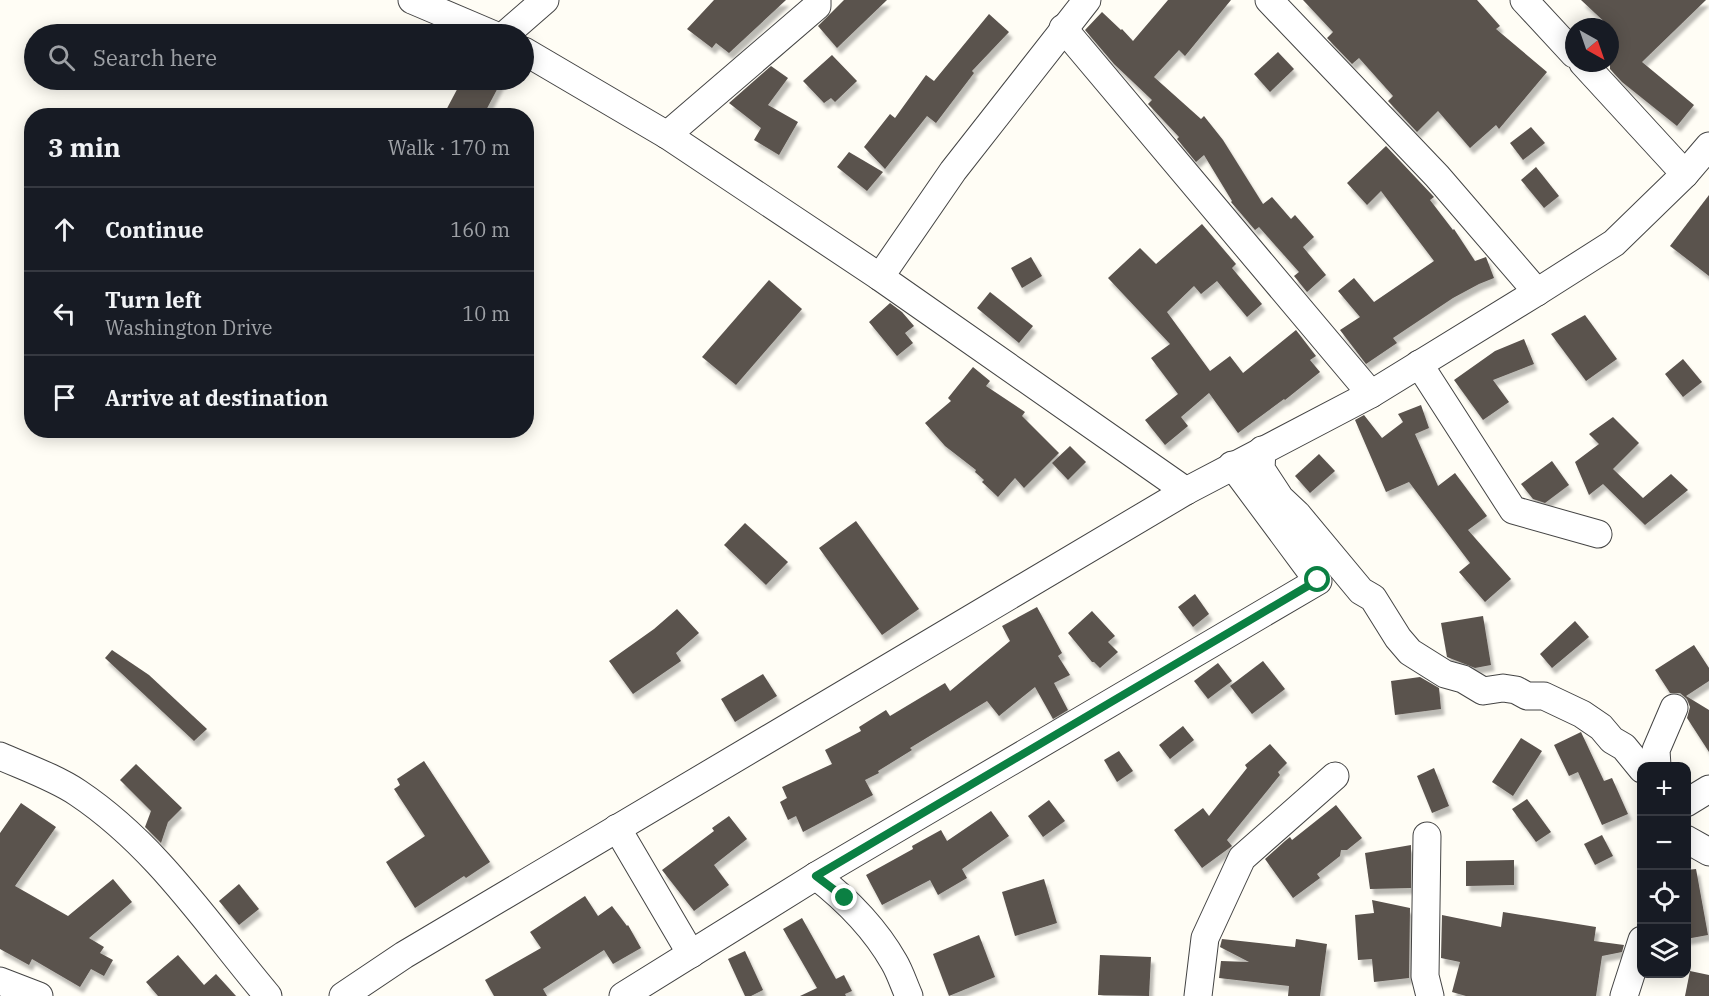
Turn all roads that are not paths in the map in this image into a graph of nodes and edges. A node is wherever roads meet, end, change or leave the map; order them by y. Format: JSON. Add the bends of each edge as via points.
{"nodes":[{"id":1,"x":412,"y":0,"type":"edge"},
{"id":2,"x":544,"y":0,"type":"edge"},
{"id":3,"x":817,"y":0,"type":"edge"},
{"id":4,"x":1087,"y":0,"type":"edge"},
{"id":5,"x":1269,"y":0,"type":"edge"},
{"id":6,"x":1524,"y":0,"type":"edge"},
{"id":7,"x":468,"y":24,"type":"edge"},
{"id":8,"x":517,"y":24,"type":"edge"},
{"id":9,"x":1064,"y":28,"type":"junction"},
{"id":10,"x":1565,"y":44,"type":"edge"},
{"id":11,"x":534,"y":57,"type":"edge"},
{"id":12,"x":1590,"y":72,"type":"edge"},
{"id":13,"x":667,"y":135,"type":"junction"},
{"id":14,"x":1709,"y":146,"type":"edge"},
{"id":15,"x":1685,"y":174,"type":"junction"},
{"id":16,"x":880,"y":277,"type":"junction"},
{"id":17,"x":1537,"y":292,"type":"junction"},
{"id":18,"x":1419,"y":364,"type":"junction"},
{"id":19,"x":1371,"y":394,"type":"junction"},
{"id":20,"x":1262,"y":450,"type":"junction"},
{"id":21,"x":1232,"y":465,"type":"junction"},
{"id":22,"x":1267,"y":480,"type":"junction"},
{"id":23,"x":1186,"y":491,"type":"junction"},
{"id":24,"x":1598,"y":534,"type":"dead end"},
{"id":25,"x":1340,"y":566,"type":"junction"},
{"id":26,"x":1318,"y":580,"type":"junction"},
{"id":27,"x":1674,"y":708,"type":"dead end"},
{"id":28,"x":0,"y":756,"type":"edge"},
{"id":29,"x":1657,"y":762,"type":"edge"},
{"id":30,"x":1637,"y":764,"type":"edge"},
{"id":31,"x":1335,"y":776,"type":"dead end"},
{"id":32,"x":1709,"y":789,"type":"edge"},
{"id":33,"x":1691,"y":800,"type":"edge"},
{"id":34,"x":617,"y":828,"type":"junction"},
{"id":35,"x":1427,"y":836,"type":"dead end"},
{"id":36,"x":1691,"y":842,"type":"edge"},
{"id":37,"x":1709,"y":852,"type":"edge"},
{"id":38,"x":816,"y":876,"type":"junction"},
{"id":39,"x":1637,"y":953,"type":"edge"},
{"id":40,"x":691,"y":954,"type":"junction"},
{"id":41,"x":0,"y":981,"type":"edge"},
{"id":42,"x":39,"y":996,"type":"edge"},
{"id":43,"x":268,"y":996,"type":"edge"},
{"id":44,"x":343,"y":996,"type":"edge"},
{"id":45,"x":624,"y":996,"type":"edge"},
{"id":46,"x":909,"y":996,"type":"edge"},
{"id":47,"x":1198,"y":996,"type":"edge"},
{"id":48,"x":1430,"y":996,"type":"edge"},
{"id":49,"x":1624,"y":996,"type":"edge"}],
"edges":[{"from":1,"to":7,"type":"street"},
{"from":2,"to":8,"type":"street"},
{"from":3,"to":13,"type":"street","via":[[817,6]]},
{"from":4,"to":9,"type":"street"},
{"from":5,"to":17,"type":"street","via":[[1437,176]]},
{"from":6,"to":10,"type":"street"},
{"from":9,"to":16,"type":"street","via":[[952,171]]},
{"from":9,"to":19,"type":"street"},
{"from":11,"to":13,"type":"street"},
{"from":12,"to":15,"type":"street"},
{"from":13,"to":16,"type":"street"},
{"from":14,"to":15,"type":"street"},
{"from":15,"to":17,"type":"street","via":[[1614,243]]},
{"from":16,"to":23,"type":"street"},
{"from":17,"to":18,"type":"street"},
{"from":18,"to":19,"type":"street"},
{"from":18,"to":24,"type":"street","via":[[1512,510]]},
{"from":19,"to":20,"type":"street"},
{"from":20,"to":21,"type":"street"},
{"from":20,"to":22,"type":"street","via":[[1261,468]]},
{"from":21,"to":22,"type":"street","via":[[1250,478]]},
{"from":21,"to":23,"type":"street"},
{"from":21,"to":26,"type":"street"},
{"from":22,"to":25,"type":"street"},
{"from":23,"to":34,"type":"street"},
{"from":25,"to":26,"type":"street"},
{"from":25,"to":30,"type":"street","via":[[1361,591],[1373,598],[1410,652],[1483,691],[1503,688],[1527,696],[1544,696],[1582,714],[1624,747]]},
{"from":26,"to":38,"type":"street"},
{"from":27,"to":29,"type":"street","via":[[1656,750]]},
{"from":28,"to":43,"type":"street","via":[[76,792],[123,826],[160,863]]},
{"from":31,"to":47,"type":"street","via":[[1242,858],[1205,938]]},
{"from":32,"to":33,"type":"street"},
{"from":34,"to":40,"type":"street"},
{"from":34,"to":44,"type":"street","via":[[404,955]]},
{"from":35,"to":48,"type":"street","via":[[1425,976]]},
{"from":36,"to":37,"type":"street"},
{"from":38,"to":40,"type":"street"},
{"from":38,"to":46,"type":"street","via":[[845,898],[874,932],[895,963]]},
{"from":39,"to":49,"type":"street"},
{"from":40,"to":45,"type":"street"},
{"from":41,"to":42,"type":"street"}]}
